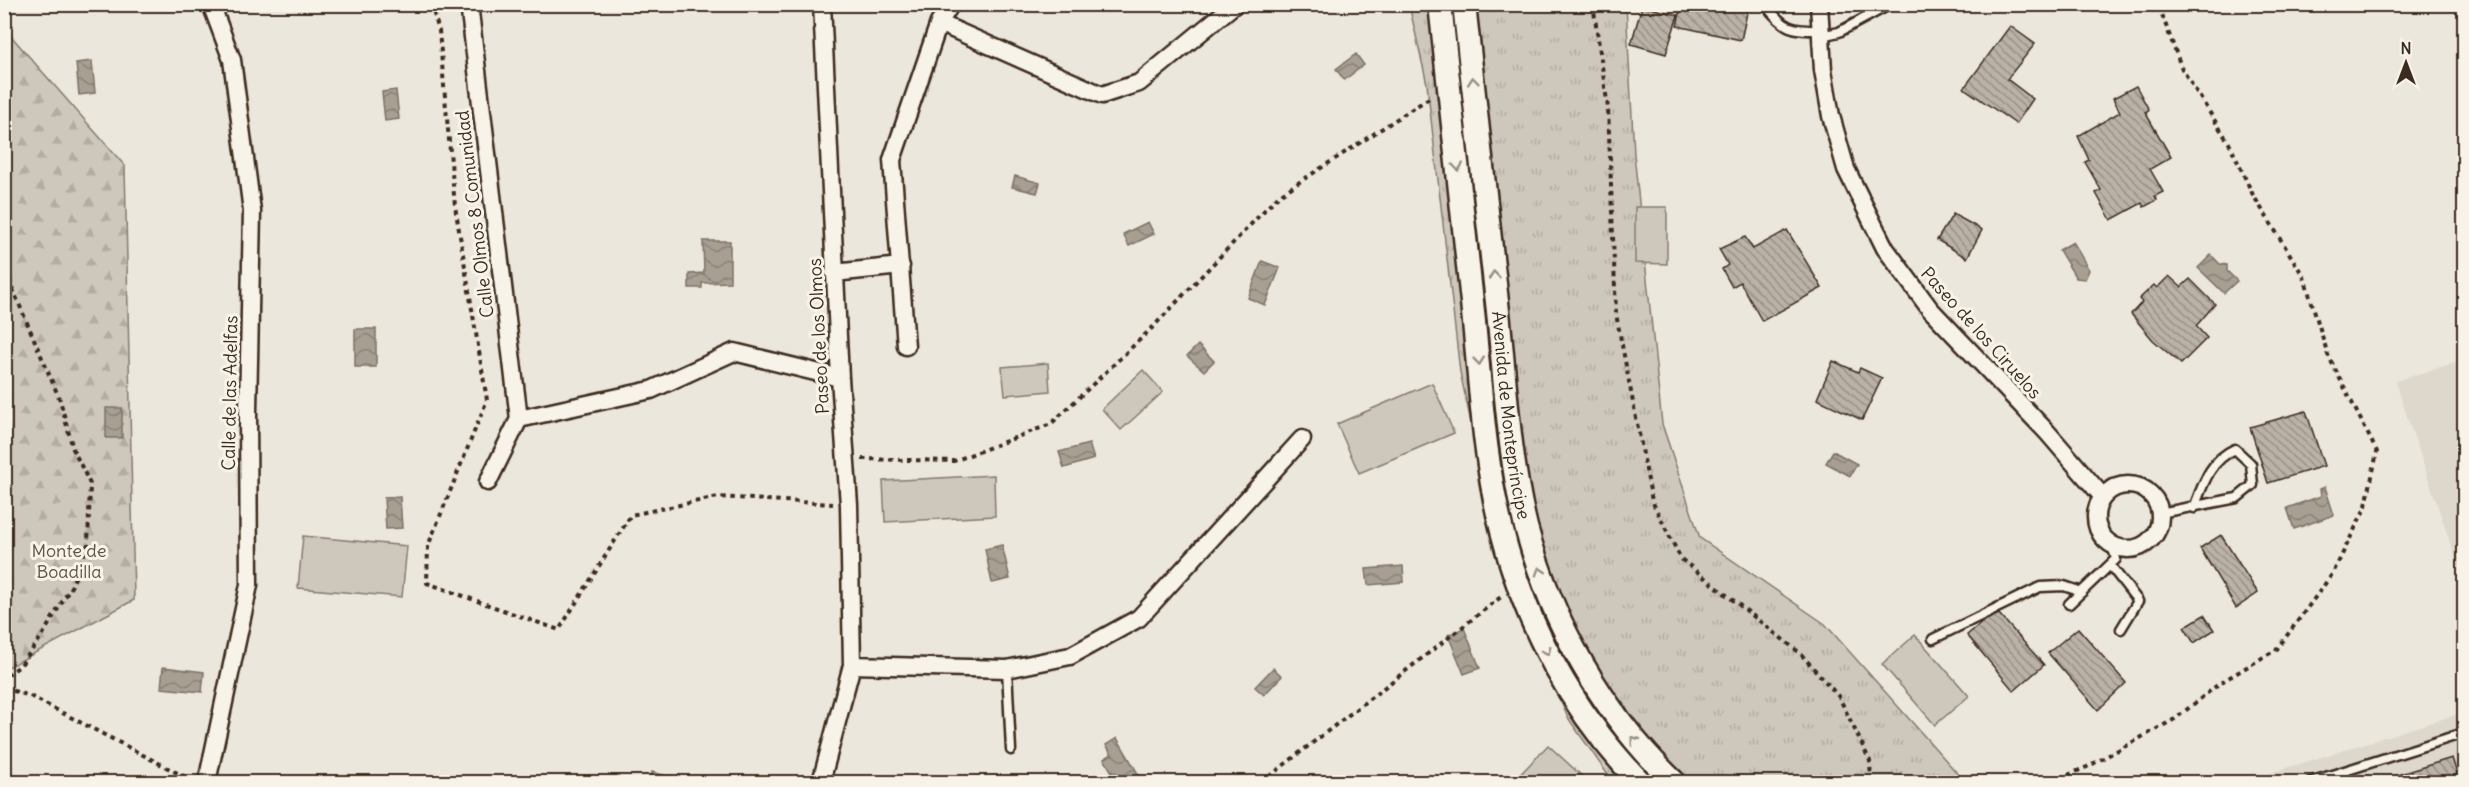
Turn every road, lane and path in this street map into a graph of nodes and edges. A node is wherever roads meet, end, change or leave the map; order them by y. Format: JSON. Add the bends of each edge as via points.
{"nodes":[{"id":1,"x":211,"y":4,"type":"edge"},
{"id":2,"x":469,"y":4,"type":"edge"},
{"id":3,"x":822,"y":4,"type":"edge"},
{"id":4,"x":951,"y":4,"type":"edge"},
{"id":5,"x":1235,"y":4,"type":"edge"},
{"id":6,"x":1440,"y":4,"type":"edge"},
{"id":7,"x":1464,"y":4,"type":"edge"},
{"id":8,"x":1593,"y":4,"type":"edge"},
{"id":9,"x":1765,"y":4,"type":"edge"},
{"id":10,"x":1820,"y":4,"type":"edge"},
{"id":11,"x":1891,"y":4,"type":"edge"},
{"id":12,"x":2158,"y":4,"type":"edge"},
{"id":13,"x":939,"y":23,"type":"junction"},
{"id":14,"x":1821,"y":33,"type":"junction"},
{"id":15,"x":1449,"y":91,"type":"junction"},
{"id":16,"x":4,"y":235,"type":"edge"},
{"id":17,"x":902,"y":266,"type":"junction"},
{"id":18,"x":834,"y":273,"type":"junction"},
{"id":19,"x":11,"y":285,"type":"junction"},
{"id":20,"x":4,"y":299,"type":"edge"},
{"id":21,"x":906,"y":345,"type":"dead end"},
{"id":22,"x":840,"y":378,"type":"junction"},
{"id":23,"x":519,"y":419,"type":"junction"},
{"id":24,"x":1302,"y":439,"type":"dead end"},
{"id":25,"x":846,"y":458,"type":"junction"},
{"id":26,"x":488,"y":482,"type":"dead end"},
{"id":27,"x":2103,"y":497,"type":"junction"},
{"id":28,"x":2194,"y":508,"type":"junction"},
{"id":29,"x":2160,"y":513,"type":"junction"},
{"id":30,"x":2112,"y":545,"type":"junction"},
{"id":31,"x":2110,"y":565,"type":"junction"},
{"id":32,"x":1519,"y":585,"type":"junction"},
{"id":33,"x":2082,"y":592,"type":"junction"},
{"id":34,"x":2069,"y":604,"type":"dead end"},
{"id":35,"x":2121,"y":629,"type":"dead end"},
{"id":36,"x":1933,"y":639,"type":"dead end"},
{"id":37,"x":852,"y":664,"type":"junction"},
{"id":38,"x":1006,"y":669,"type":"junction"},
{"id":39,"x":4,"y":677,"type":"edge"},
{"id":40,"x":4,"y":688,"type":"edge"},
{"id":41,"x":2464,"y":733,"type":"edge"},
{"id":42,"x":1011,"y":750,"type":"dead end"},
{"id":43,"x":195,"y":783,"type":"edge"},
{"id":44,"x":207,"y":783,"type":"edge"},
{"id":45,"x":821,"y":783,"type":"edge"},
{"id":46,"x":1262,"y":783,"type":"edge"},
{"id":47,"x":1640,"y":783,"type":"edge"},
{"id":48,"x":1674,"y":783,"type":"edge"},
{"id":49,"x":1871,"y":783,"type":"edge"},
{"id":50,"x":2051,"y":783,"type":"edge"},
{"id":51,"x":2310,"y":783,"type":"edge"}],
"edges":[{"from":1,"to":44,"type":"street","name":"Calle de las Adelfas","via":[[232,60],[252,211],[249,585]]},
{"from":2,"to":23,"type":"street","name":"Calle Olmos 8 Comunidad"},
{"from":3,"to":18,"type":"street","name":"Paseo de los Olmos"},
{"from":4,"to":13,"type":"street"},
{"from":5,"to":13,"type":"street","via":[[1139,83],[1101,95]]},
{"from":6,"to":15,"type":"street","name":"Avenida de Montepríncipe"},
{"from":48,"to":7,"type":"street","name":"Avenida de Montepríncipe","one_way":true,"via":[[1614,715],[1582,665],[1542,578],[1526,525],[1513,449]]},
{"from":8,"to":49,"type":"path","via":[[1608,108],[1616,314],[1653,501],[1681,559],[1800,653],[1839,698],[1870,761]]},
{"from":9,"to":14,"type":"lane","via":[[1776,18],[1796,31]]},
{"from":10,"to":14,"type":"street","name":"Paseo de los Ciruelos"},
{"from":11,"to":14,"type":"lane","via":[[1839,32]]},
{"from":12,"to":50,"type":"path","via":[[2182,69],[2229,143],[2253,195],[2304,277],[2328,355],[2377,452],[2366,506],[2333,573],[2277,649],[2220,683],[2175,719]]},
{"from":13,"to":17,"type":"street","via":[[892,160]]},
{"from":14,"to":27,"type":"street","name":"Paseo de los Ciruelos","via":[[1831,116],[1846,169],[1885,248],[1930,309]]},
{"from":15,"to":25,"type":"path","via":[[1434,95],[1278,196],[1150,330],[1051,424],[954,461]]},
{"from":15,"to":32,"type":"street","name":"Avenida de Montepríncipe","one_way":true,"via":[[1488,450],[1502,530]]},
{"from":16,"to":19,"type":"path"},
{"from":17,"to":18,"type":"street"},
{"from":17,"to":21,"type":"street"},
{"from":18,"to":22,"type":"street","name":"Paseo de los Olmos"},
{"from":19,"to":20,"type":"path"},
{"from":19,"to":39,"type":"path","via":[[60,400],[73,449],[90,484],[88,544],[72,585],[26,658]]},
{"from":22,"to":23,"type":"street","via":[[734,352],[651,390]]},
{"from":22,"to":25,"type":"street","name":"Paseo de los Olmos"},
{"from":23,"to":26,"type":"street"},
{"from":24,"to":38,"type":"street","via":[[1139,618],[1070,656]]},
{"from":25,"to":37,"type":"street","name":"Paseo de los Olmos"},
{"from":27,"to":29,"type":"street","via":[[2120,486],[2141,487],[2156,500]]},
{"from":27,"to":30,"type":"street","via":[[2096,518],[2098,529]]},
{"from":28,"to":28,"type":"lane","via":[[2237,498],[2253,485],[2251,464],[2235,449],[2222,455],[2206,477]]},
{"from":28,"to":29,"type":"lane"},
{"from":29,"to":30,"type":"street","via":[[2158,531],[2144,546],[2133,549]]},
{"from":30,"to":31,"type":"lane","via":[[2116,559]]},
{"from":31,"to":33,"type":"lane"},
{"from":31,"to":35,"type":"lane","via":[[2138,602]]},
{"from":32,"to":46,"type":"path"},
{"from":32,"to":47,"type":"street","name":"Avenida de Montepríncipe","one_way":true,"via":[[1558,673],[1593,727]]},
{"from":33,"to":34,"type":"lane"},
{"from":33,"to":36,"type":"lane","via":[[2064,586],[2040,587]]},
{"from":37,"to":38,"type":"street"},
{"from":37,"to":45,"type":"street","name":"Paseo de los Olmos"},
{"from":38,"to":42,"type":"lane"},
{"from":40,"to":43,"type":"path","via":[[30,696]]},
{"from":41,"to":51,"type":"lane"}]}
